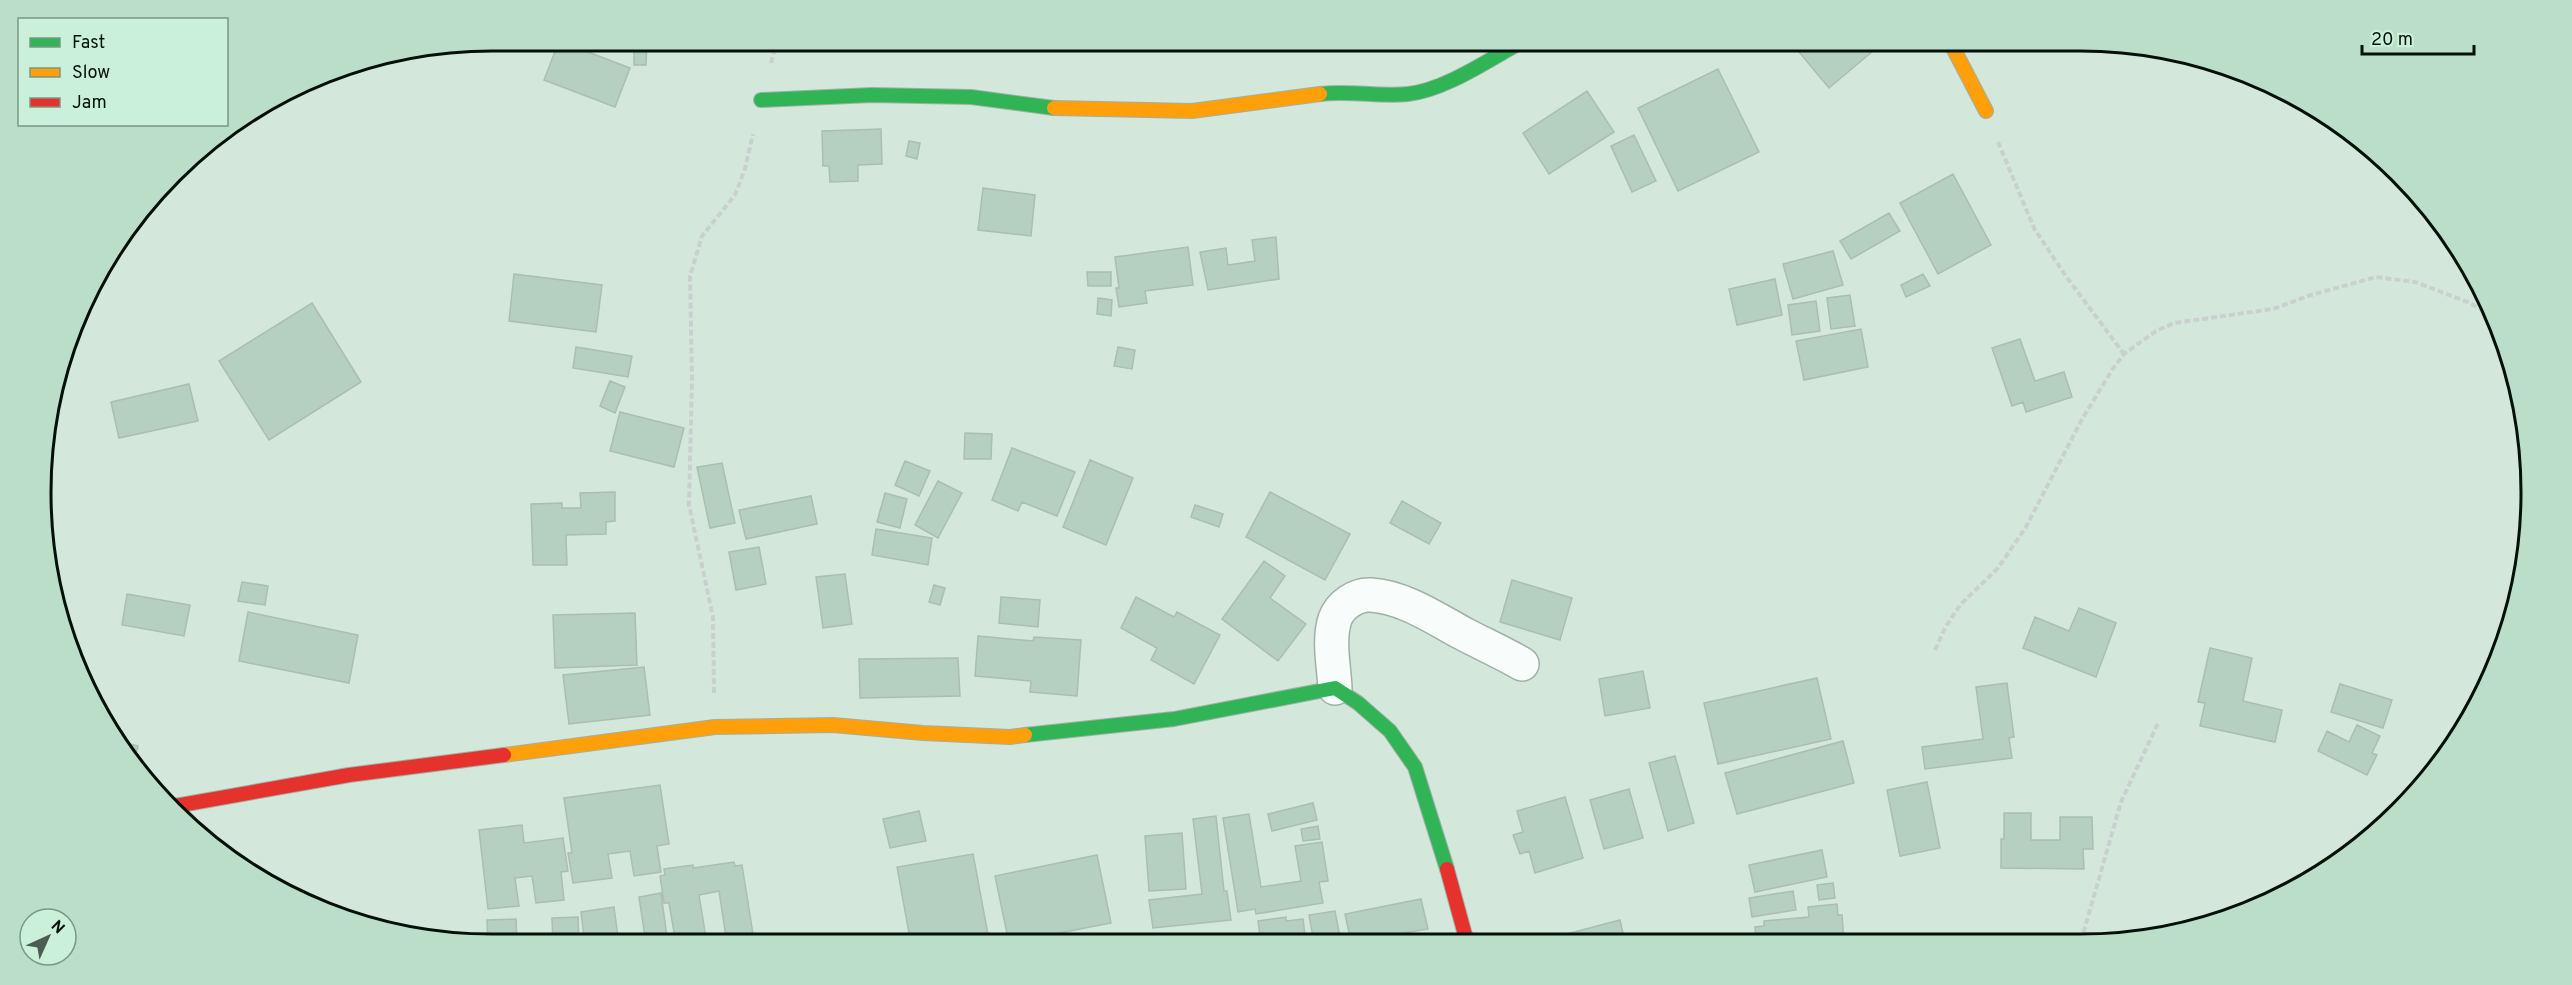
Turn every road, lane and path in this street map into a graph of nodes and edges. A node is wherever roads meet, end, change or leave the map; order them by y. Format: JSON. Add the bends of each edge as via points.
{"nodes":[{"id":1,"x":774,"y":51,"type":"edge"},
{"id":2,"x":1505,"y":51,"type":"edge"},
{"id":3,"x":1955,"y":51,"type":"edge"},
{"id":4,"x":760,"y":100,"type":"junction"},
{"id":5,"x":1986,"y":111,"type":"joint"},
{"id":6,"x":2480,"y":309,"type":"edge"},
{"id":7,"x":2124,"y":354,"type":"junction"},
{"id":8,"x":1935,"y":650,"type":"dead end"},
{"id":9,"x":1522,"y":664,"type":"dead end"},
{"id":10,"x":1335,"y":688,"type":"junction"},
{"id":11,"x":2159,"y":721,"type":"dead end"},
{"id":12,"x":715,"y":727,"type":"junction"},
{"id":13,"x":180,"y":805,"type":"edge"},
{"id":14,"x":1465,"y":934,"type":"edge"},
{"id":15,"x":2083,"y":934,"type":"edge"}],
"edges":[{"from":1,"to":4,"type":"path"},
{"from":2,"to":4,"type":"street","via":[[1461,75],[1409,94],[1325,93],[1192,111],[1054,108],[971,97],[872,95]]},
{"from":3,"to":5,"type":"street"},
{"from":4,"to":12,"type":"path","via":[[742,178],[735,195],[702,236],[690,276],[689,505],[713,617]]},
{"from":5,"to":7,"type":"path","via":[[2034,228]]},
{"from":6,"to":7,"type":"path","via":[[2415,282],[2376,277],[2273,309],[2174,323]]},
{"from":7,"to":8,"type":"path","via":[[2081,421],[2026,527],[1998,568],[1960,605]]},
{"from":9,"to":10,"type":"street","via":[[1424,612],[1370,595],[1356,597],[1343,606],[1335,619]]},
{"from":10,"to":12,"type":"street","via":[[1174,719],[1010,737],[833,724]]},
{"from":10,"to":14,"type":"street","via":[[1390,731],[1415,767]]},
{"from":11,"to":15,"type":"path","via":[[2121,802]]},
{"from":12,"to":13,"type":"street","via":[[350,775]]}]}
